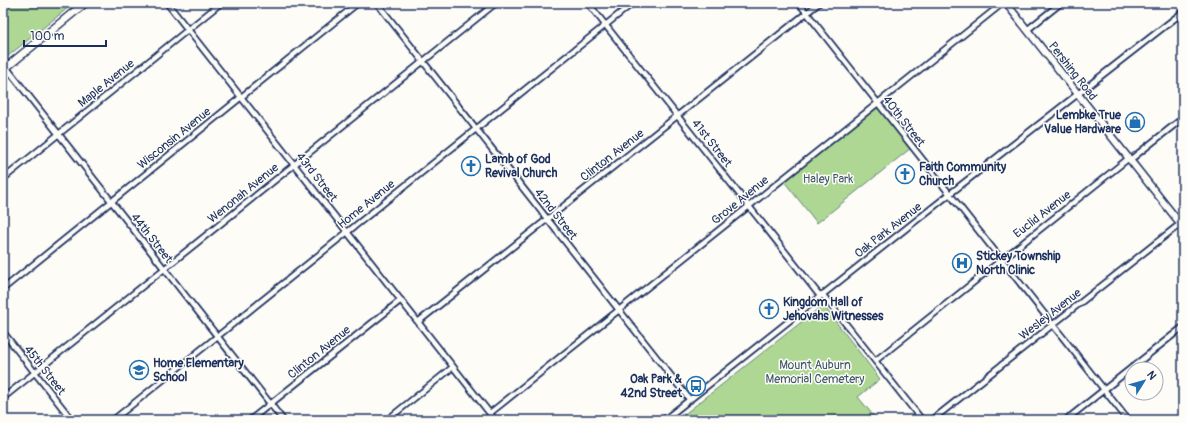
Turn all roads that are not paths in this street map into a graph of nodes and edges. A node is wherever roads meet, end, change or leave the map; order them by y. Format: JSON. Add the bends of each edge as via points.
{"nodes":[{"id":1,"x":85,"y":3,"type":"edge"},
{"id":2,"x":167,"y":3,"type":"edge"},
{"id":3,"x":221,"y":3,"type":"edge"},
{"id":4,"x":358,"y":3,"type":"edge"},
{"id":5,"x":377,"y":3,"type":"edge"},
{"id":6,"x":496,"y":3,"type":"edge"},
{"id":7,"x":588,"y":3,"type":"edge"},
{"id":8,"x":632,"y":3,"type":"edge"},
{"id":9,"x":799,"y":3,"type":"edge"},
{"id":10,"x":819,"y":3,"type":"edge"},
{"id":11,"x":1005,"y":3,"type":"edge"},
{"id":12,"x":1061,"y":3,"type":"edge"},
{"id":13,"x":1183,"y":12,"type":"edge"},
{"id":14,"x":806,"y":13,"type":"junction"},
{"id":15,"x":606,"y":25,"type":"junction"},
{"id":16,"x":188,"y":30,"type":"junction"},
{"id":17,"x":1027,"y":30,"type":"junction"},
{"id":18,"x":423,"y":61,"type":"junction"},
{"id":19,"x":4,"y":68,"type":"edge"},
{"id":20,"x":1078,"y":94,"type":"junction"},
{"id":21,"x":241,"y":97,"type":"junction"},
{"id":22,"x":878,"y":103,"type":"junction"},
{"id":23,"x":678,"y":116,"type":"junction"},
{"id":24,"x":1183,"y":118,"type":"edge"},
{"id":25,"x":476,"y":129,"type":"junction"},
{"id":26,"x":58,"y":134,"type":"junction"},
{"id":27,"x":1129,"y":159,"type":"junction"},
{"id":28,"x":294,"y":165,"type":"junction"},
{"id":29,"x":3,"y":179,"type":"edge"},
{"id":30,"x":950,"y":194,"type":"junction"},
{"id":31,"x":111,"y":202,"type":"junction"},
{"id":32,"x":749,"y":206,"type":"junction"},
{"id":33,"x":547,"y":219,"type":"junction"},
{"id":34,"x":1182,"y":226,"type":"edge"},
{"id":35,"x":347,"y":232,"type":"junction"},
{"id":36,"x":1001,"y":259,"type":"junction"},
{"id":37,"x":164,"y":269,"type":"junction"},
{"id":38,"x":3,"y":289,"type":"edge"},
{"id":39,"x":821,"y":295,"type":"junction"},
{"id":40,"x":400,"y":300,"type":"junction"},
{"id":41,"x":619,"y":310,"type":"junction"},
{"id":42,"x":418,"y":322,"type":"junction"},
{"id":43,"x":1052,"y":325,"type":"junction"},
{"id":44,"x":1183,"y":327,"type":"edge"},
{"id":45,"x":3,"y":332,"type":"edge"},
{"id":46,"x":217,"y":336,"type":"junction"},
{"id":47,"x":875,"y":361,"type":"junction"},
{"id":48,"x":453,"y":367,"type":"junction"},
{"id":49,"x":35,"y":372,"type":"junction"},
{"id":50,"x":1104,"y":390,"type":"junction"},
{"id":51,"x":3,"y":398,"type":"edge"},
{"id":52,"x":690,"y":400,"type":"junction"},
{"id":53,"x":271,"y":404,"type":"junction"},
{"id":54,"x":490,"y":413,"type":"junction"},
{"id":55,"x":72,"y":420,"type":"edge"},
{"id":56,"x":112,"y":420,"type":"edge"},
{"id":57,"x":250,"y":420,"type":"edge"},
{"id":58,"x":283,"y":420,"type":"edge"},
{"id":59,"x":387,"y":420,"type":"edge"},
{"id":60,"x":495,"y":420,"type":"edge"},
{"id":61,"x":664,"y":420,"type":"edge"},
{"id":62,"x":922,"y":420,"type":"edge"},
{"id":63,"x":932,"y":420,"type":"edge"},
{"id":64,"x":1066,"y":420,"type":"edge"},
{"id":65,"x":1128,"y":420,"type":"edge"}],
"edges":[{"from":1,"to":19,"type":"main road"},
{"from":2,"to":16,"type":"street","name":"43rd Street"},
{"from":3,"to":16,"type":"street","name":"Maple Avenue"},
{"from":4,"to":21,"type":"street","name":"Wisconsin Avenue"},
{"from":5,"to":18,"type":"street","name":"42nd Street"},
{"from":6,"to":18,"type":"street","name":"Wenonah Avenue"},
{"from":7,"to":15,"type":"street","name":"41st Street"},
{"from":8,"to":15,"type":"street","name":"Home Avenue"},
{"from":9,"to":14,"type":"street","name":"40th Street"},
{"from":10,"to":14,"type":"street","name":"Clinton Avenue"},
{"from":11,"to":17,"type":"main road","name":"Pershing Road"},
{"from":11,"to":22,"type":"street","name":"Grove Avenue"},
{"from":12,"to":17,"type":"street"},
{"from":13,"to":20,"type":"street","name":"Oak Park Avenue"},
{"from":14,"to":22,"type":"street","name":"40th Street"},
{"from":14,"to":23,"type":"street","name":"Clinton Avenue"},
{"from":15,"to":23,"type":"street","name":"41st Street"},
{"from":15,"to":25,"type":"street","name":"Home Avenue"},
{"from":16,"to":21,"type":"street","name":"43rd Street"},
{"from":16,"to":26,"type":"street","name":"Maple Avenue"},
{"from":17,"to":20,"type":"main road","name":"Pershing Road"},
{"from":18,"to":25,"type":"street","name":"42nd Street"},
{"from":18,"to":28,"type":"street","name":"Wenonah Avenue"},
{"from":19,"to":26,"type":"street","name":"44th Street"},
{"from":20,"to":27,"type":"main road","name":"Pershing Road"},
{"from":20,"to":30,"type":"street","name":"Oak Park Avenue"},
{"from":21,"to":28,"type":"street","name":"43rd Street"},
{"from":21,"to":31,"type":"street","name":"Wisconsin Avenue"},
{"from":22,"to":30,"type":"street","name":"40th Street"},
{"from":22,"to":32,"type":"street","name":"Grove Avenue"},
{"from":23,"to":32,"type":"street","name":"41st Street"},
{"from":23,"to":33,"type":"street","name":"Clinton Avenue"},
{"from":24,"to":27,"type":"street","name":"Euclid Avenue"},
{"from":25,"to":33,"type":"street","name":"42nd Street"},
{"from":25,"to":35,"type":"street","name":"Home Avenue"},
{"from":26,"to":29,"type":"street","name":"Maple Avenue"},
{"from":26,"to":31,"type":"street","name":"44th Street"},
{"from":27,"to":34,"type":"main road","name":"Pershing Road"},
{"from":27,"to":36,"type":"street","name":"Euclid Avenue"},
{"from":28,"to":35,"type":"street","name":"43rd Street"},
{"from":28,"to":37,"type":"street","name":"Wenonah Avenue"},
{"from":30,"to":36,"type":"street","name":"40th Street"},
{"from":30,"to":39,"type":"street","name":"Oak Park Avenue"},
{"from":31,"to":37,"type":"street","name":"44th Street"},
{"from":31,"to":38,"type":"street","name":"Wisconsin Avenue"},
{"from":32,"to":39,"type":"street","name":"41st Street"},
{"from":32,"to":41,"type":"street","name":"Grove Avenue"},
{"from":33,"to":41,"type":"street","name":"42nd Street"},
{"from":33,"to":42,"type":"street","name":"Clinton Avenue"},
{"from":34,"to":43,"type":"street","name":"Wesley Avenue"},
{"from":35,"to":40,"type":"street","name":"43rd Street"},
{"from":35,"to":46,"type":"street","name":"Home Avenue"},
{"from":36,"to":43,"type":"street","name":"40th Street"},
{"from":36,"to":47,"type":"street","name":"Euclid Avenue"},
{"from":37,"to":46,"type":"street","name":"44th Street"},
{"from":37,"to":49,"type":"street","name":"Wenonah Avenue"},
{"from":39,"to":47,"type":"street","name":"41st Street"},
{"from":39,"to":52,"type":"street","name":"Oak Park Avenue"},
{"from":40,"to":42,"type":"street","name":"43rd Street"},
{"from":40,"to":53,"type":"street","name":"Clinton Avenue"},
{"from":41,"to":52,"type":"street","name":"42nd Street"},
{"from":41,"to":54,"type":"street","name":"Grove Avenue"},
{"from":42,"to":48,"type":"street","name":"43rd Street"},
{"from":43,"to":50,"type":"street","name":"40th Street"},
{"from":43,"to":63,"type":"street","name":"Wesley Avenue"},
{"from":44,"to":50,"type":"street"},
{"from":45,"to":49,"type":"street","name":"45th Street"},
{"from":46,"to":53,"type":"street","name":"44th Street"},
{"from":46,"to":56,"type":"street","name":"Home Avenue"},
{"from":47,"to":62,"type":"street","name":"41st Street"},
{"from":48,"to":54,"type":"street","name":"43rd Street"},
{"from":48,"to":59,"type":"street"},
{"from":49,"to":51,"type":"street","name":"Wenonah Avenue"},
{"from":49,"to":55,"type":"street","name":"45th Street"},
{"from":50,"to":64,"type":"street"},
{"from":50,"to":65,"type":"street","name":"40th Street"},
{"from":52,"to":61,"type":"street","name":"Oak Park Avenue"},
{"from":53,"to":57,"type":"street","name":"Clinton Avenue"},
{"from":53,"to":58,"type":"street","name":"44th Street"},
{"from":54,"to":60,"type":"street","name":"43rd Street"}]}
